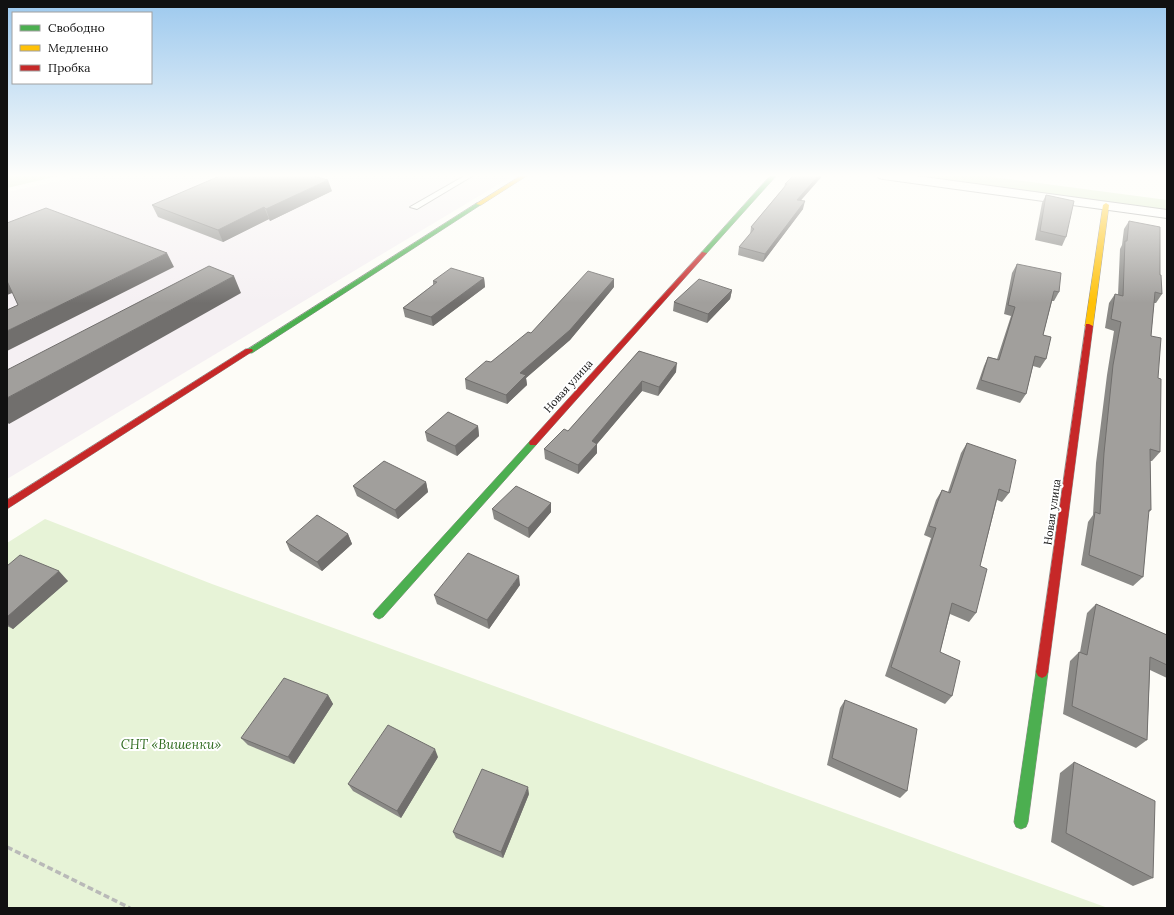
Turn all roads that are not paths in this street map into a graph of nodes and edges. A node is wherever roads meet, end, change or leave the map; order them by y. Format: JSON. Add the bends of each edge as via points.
{"nodes":[{"id":1,"x":457,"y":218,"type":"edge"},
{"id":2,"x":736,"y":218,"type":"edge"},
{"id":3,"x":1104,"y":218,"type":"edge"},
{"id":4,"x":7,"y":505,"type":"edge"},
{"id":5,"x":379,"y":614,"type":"dead end"},
{"id":6,"x":1021,"y":822,"type":"dead end"}],
"edges":[{"from":1,"to":4,"type":"street"},
{"from":2,"to":5,"type":"street","name":"Новая улица"},
{"from":3,"to":6,"type":"street","name":"Новая улица"}]}
